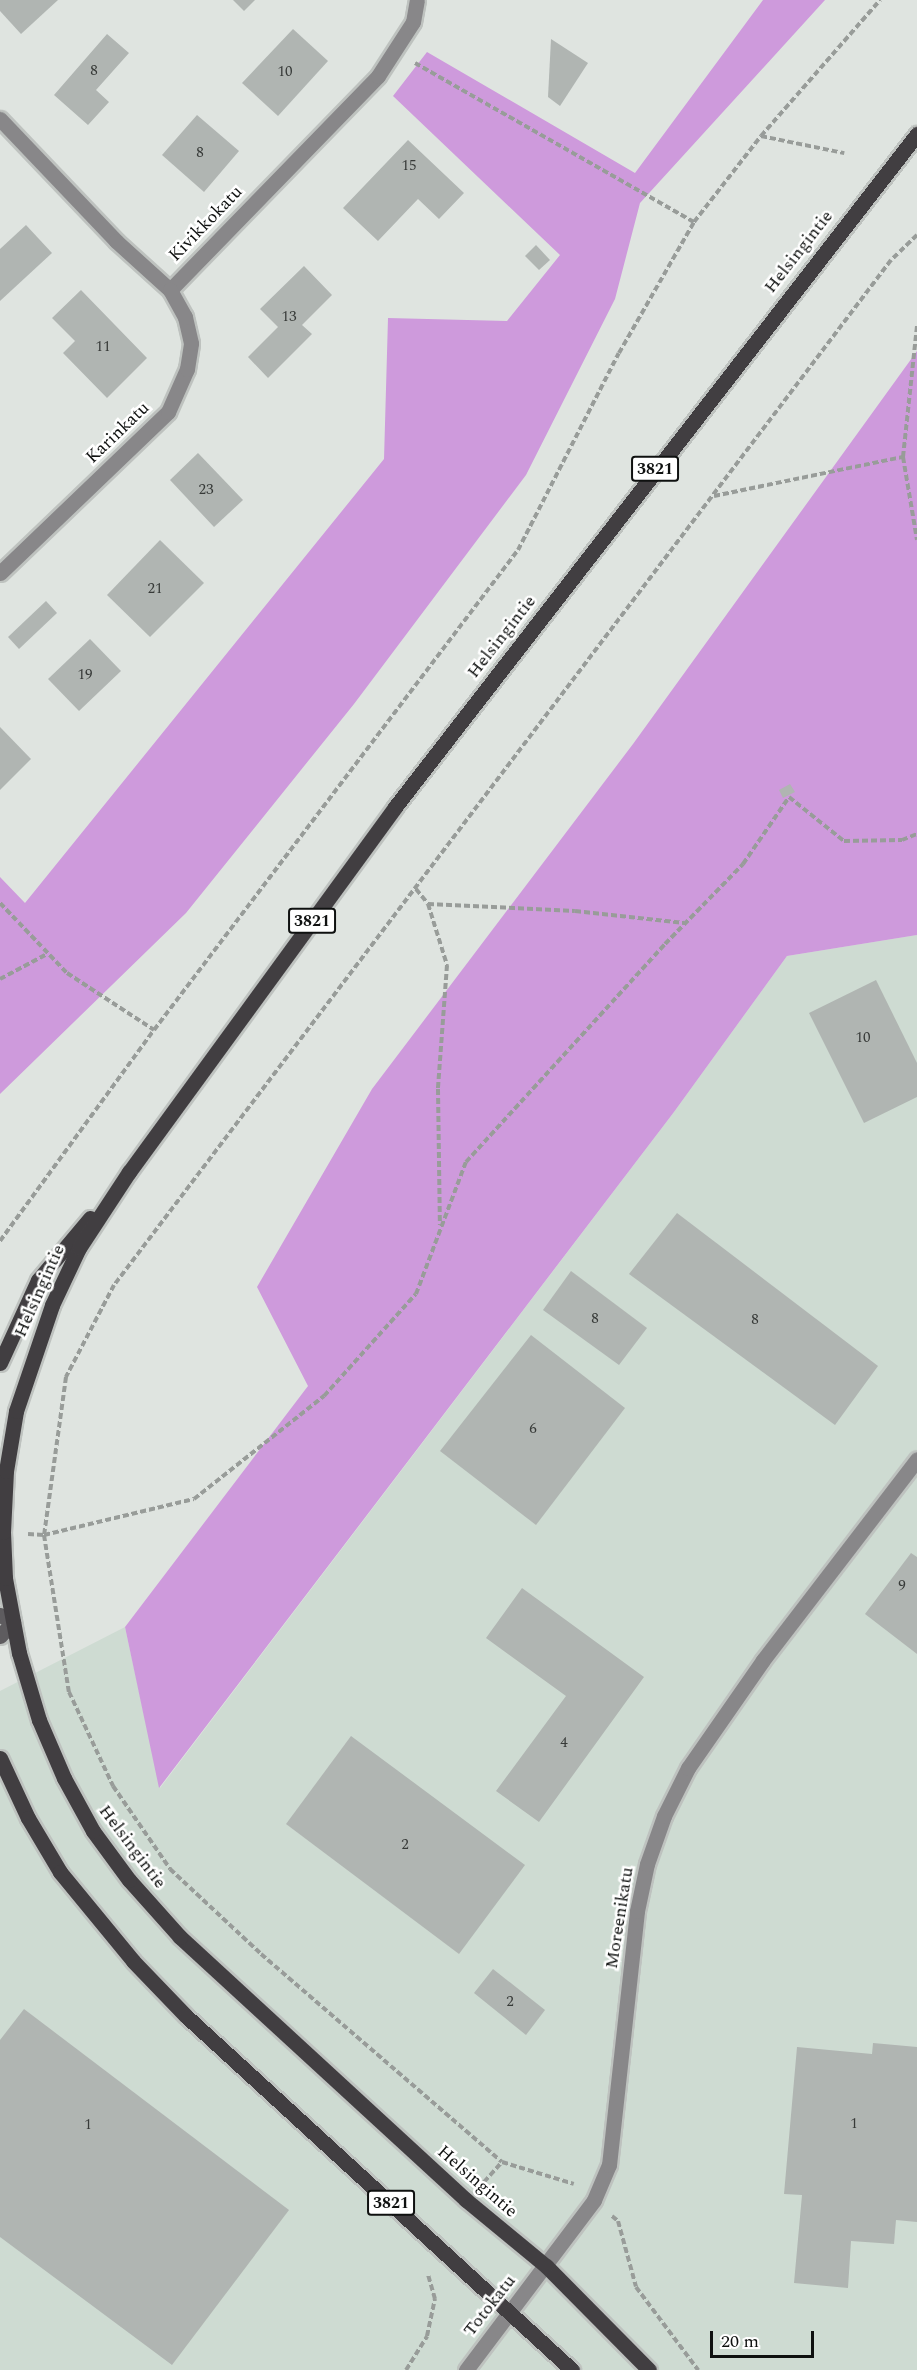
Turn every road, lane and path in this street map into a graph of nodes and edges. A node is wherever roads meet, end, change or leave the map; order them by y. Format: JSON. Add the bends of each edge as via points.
{"nodes":[{"id":1,"x":417,"y":0,"type":"edge"},
{"id":2,"x":880,"y":0,"type":"edge"},
{"id":3,"x":394,"y":51,"type":"junction"},
{"id":4,"x":0,"y":119,"type":"edge"},
{"id":5,"x":917,"y":134,"type":"edge"},
{"id":6,"x":761,"y":136,"type":"junction"},
{"id":7,"x":844,"y":153,"type":"dead end"},
{"id":8,"x":694,"y":222,"type":"junction"},
{"id":9,"x":917,"y":236,"type":"edge"},
{"id":10,"x":170,"y":290,"type":"junction"},
{"id":11,"x":917,"y":326,"type":"edge"},
{"id":12,"x":903,"y":457,"type":"junction"},
{"id":13,"x":714,"y":496,"type":"junction"},
{"id":14,"x":917,"y":540,"type":"edge"},
{"id":15,"x":0,"y":573,"type":"edge"},
{"id":16,"x":917,"y":834,"type":"edge"},
{"id":17,"x":416,"y":889,"type":"junction"},
{"id":18,"x":0,"y":903,"type":"edge"},
{"id":19,"x":428,"y":904,"type":"junction"},
{"id":20,"x":685,"y":923,"type":"junction"},
{"id":21,"x":47,"y":954,"type":"junction"},
{"id":22,"x":0,"y":979,"type":"edge"},
{"id":23,"x":154,"y":1030,"type":"junction"},
{"id":24,"x":129,"y":1172,"type":"junction"},
{"id":25,"x":440,"y":1228,"type":"junction"},
{"id":26,"x":0,"y":1241,"type":"edge"},
{"id":27,"x":0,"y":1364,"type":"edge"},
{"id":28,"x":917,"y":1459,"type":"edge"},
{"id":29,"x":3,"y":1532,"type":"junction"},
{"id":30,"x":44,"y":1535,"type":"junction"},
{"id":31,"x":6,"y":1619,"type":"edge"},
{"id":32,"x":0,"y":1636,"type":"edge"},
{"id":33,"x":0,"y":1758,"type":"edge"},
{"id":34,"x":502,"y":2162,"type":"junction"},
{"id":35,"x":572,"y":2182,"type":"dead end"},
{"id":36,"x":484,"y":2183,"type":"dead end"},
{"id":37,"x":618,"y":2221,"type":"dead end"},
{"id":38,"x":431,"y":2239,"type":"junction"},
{"id":39,"x":546,"y":2266,"type":"junction"},
{"id":40,"x":511,"y":2312,"type":"junction"},
{"id":41,"x":406,"y":2370,"type":"edge"},
{"id":42,"x":466,"y":2370,"type":"edge"},
{"id":43,"x":572,"y":2370,"type":"edge"},
{"id":44,"x":649,"y":2370,"type":"edge"},
{"id":45,"x":698,"y":2370,"type":"edge"}],
"edges":[{"from":1,"to":3,"type":"street","name":"Kivikkokatu","via":[[413,22]]},
{"from":2,"to":6,"type":"path"},
{"from":3,"to":8,"type":"path"},
{"from":3,"to":10,"type":"street","name":"Kivikkokatu","via":[[378,75]]},
{"from":4,"to":10,"type":"street","name":"Kivikkokatu","via":[[116,241]]},
{"from":5,"to":24,"type":"main road","name":"Helsingintie","number":"3821","via":[[395,807]]},
{"from":6,"to":7,"type":"path"},
{"from":6,"to":8,"type":"path"},
{"from":8,"to":23,"type":"path","via":[[619,354],[518,550]]},
{"from":9,"to":13,"type":"path","via":[[891,260]]},
{"from":10,"to":15,"type":"street","name":"Karinkatu","via":[[185,317],[191,343],[187,369],[168,412]]},
{"from":11,"to":12,"type":"path"},
{"from":12,"to":13,"type":"path"},
{"from":12,"to":14,"type":"path"},
{"from":13,"to":17,"type":"path"},
{"from":16,"to":20,"type":"path","via":[[902,840],[844,841],[789,797],[743,864]]},
{"from":17,"to":19,"type":"path"},
{"from":17,"to":30,"type":"path","via":[[114,1285],[66,1377]]},
{"from":18,"to":21,"type":"path"},
{"from":19,"to":20,"type":"path","via":[[574,911]]},
{"from":19,"to":25,"type":"path","via":[[447,965],[438,1089]]},
{"from":20,"to":25,"type":"path","via":[[466,1162]]},
{"from":21,"to":22,"type":"path"},
{"from":21,"to":23,"type":"path","via":[[67,973]]},
{"from":23,"to":26,"type":"path"},
{"from":24,"to":27,"type":"main road","name":"Helsingintie","number":"3821","via":[[39,1280]]},
{"from":24,"to":29,"type":"main road","name":"Helsingintie","number":"3821","via":[[79,1248],[33,1353],[16,1411],[6,1471]]},
{"from":25,"to":30,"type":"path","via":[[416,1294],[324,1396],[194,1499]]},
{"from":28,"to":39,"type":"street","name":"Moreenikatu","via":[[763,1660],[688,1768],[664,1816],[647,1864],[637,1911],[609,2165],[594,2200]]},
{"from":29,"to":30,"type":"path"},
{"from":29,"to":31,"type":"main road","name":"Helsingintie","number":"3821"},
{"from":30,"to":34,"type":"path","via":[[69,1692],[113,1786],[170,1869],[261,1954]]},
{"from":31,"to":32,"type":"main road"},
{"from":31,"to":39,"type":"main road","name":"Helsingintie","number":"3821","via":[[39,1720],[64,1778],[93,1831],[129,1880],[180,1937],[266,2018],[466,2200]]},
{"from":33,"to":38,"type":"main road","number":"3821","via":[[28,1818],[60,1872],[133,1961],[186,2016]]},
{"from":34,"to":35,"type":"path"},
{"from":34,"to":36,"type":"path"},
{"from":37,"to":45,"type":"path","via":[[636,2287]]},
{"from":38,"to":40,"type":"main road","number":"3821"},
{"from":38,"to":41,"type":"path","via":[[422,2256],[435,2299],[427,2336]]},
{"from":39,"to":40,"type":"street","name":"Totokatu"},
{"from":39,"to":44,"type":"main road","name":"Helsingintie","number":"3821"},
{"from":40,"to":42,"type":"street","name":"Totokatu"},
{"from":40,"to":43,"type":"main road","number":"3821"}]}
